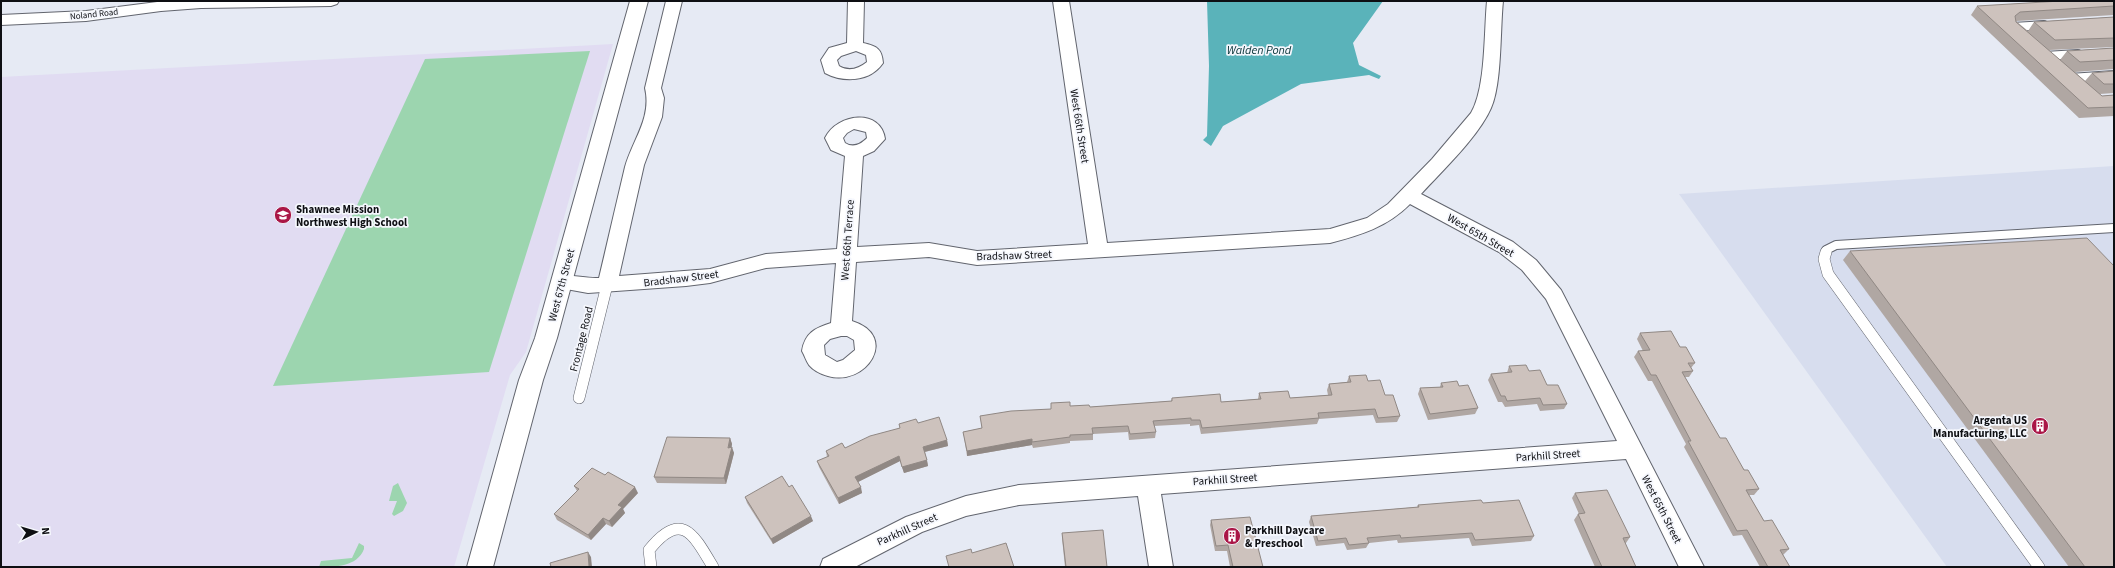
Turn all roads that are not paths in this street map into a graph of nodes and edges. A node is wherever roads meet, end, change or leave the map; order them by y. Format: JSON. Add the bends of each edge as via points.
{"nodes":[{"id":1,"x":331,"y":1,"type":"edge"},
{"id":2,"x":639,"y":1,"type":"edge"},
{"id":3,"x":674,"y":1,"type":"edge"},
{"id":4,"x":856,"y":1,"type":"edge"},
{"id":5,"x":1061,"y":1,"type":"edge"},
{"id":6,"x":1494,"y":1,"type":"edge"},
{"id":7,"x":1,"y":20,"type":"edge"},
{"id":8,"x":2052,"y":25,"type":"edge"},
{"id":9,"x":2024,"y":37,"type":"edge"},
{"id":10,"x":855,"y":46,"type":"dead end"},
{"id":11,"x":2083,"y":53,"type":"edge"},
{"id":12,"x":2055,"y":65,"type":"edge"},
{"id":13,"x":2114,"y":75,"type":"edge"},
{"id":14,"x":2080,"y":87,"type":"edge"},
{"id":15,"x":854,"y":152,"type":"dead end"},
{"id":16,"x":1408,"y":195,"type":"junction"},
{"id":17,"x":2114,"y":228,"type":"edge"},
{"id":18,"x":1099,"y":251,"type":"junction"},
{"id":19,"x":846,"y":255,"type":"junction"},
{"id":20,"x":562,"y":282,"type":"junction"},
{"id":21,"x":607,"y":285,"type":"junction"},
{"id":22,"x":841,"y":328,"type":"dead end"},
{"id":23,"x":579,"y":398,"type":"dead end"},
{"id":24,"x":1632,"y":449,"type":"junction"},
{"id":25,"x":1148,"y":484,"type":"junction"},
{"id":26,"x":480,"y":567,"type":"edge"},
{"id":27,"x":652,"y":567,"type":"edge"},
{"id":28,"x":713,"y":567,"type":"edge"},
{"id":29,"x":832,"y":567,"type":"edge"},
{"id":30,"x":1161,"y":567,"type":"edge"},
{"id":31,"x":1692,"y":567,"type":"edge"},
{"id":32,"x":2039,"y":567,"type":"edge"}],
"edges":[{"from":1,"to":7,"type":"street","name":"Noland Road","via":[[201,3],[86,16]]},
{"from":2,"to":20,"type":"street","name":"West 67th Street"},
{"from":3,"to":21,"type":"street","via":[[653,88],[657,99],[650,129],[640,146]]},
{"from":4,"to":10,"type":"street"},
{"from":5,"to":18,"type":"street","name":"West 66th Street"},
{"from":6,"to":16,"type":"street","via":[[1483,108],[1477,120]]},
{"from":8,"to":9,"type":"lane","via":[[2013,27]]},
{"from":11,"to":12,"type":"lane","via":[[2042,53]]},
{"from":13,"to":14,"type":"lane","via":[[2067,76]]},
{"from":15,"to":19,"type":"street","name":"West 66th Terrace"},
{"from":16,"to":18,"type":"street","name":"Bradshaw Street","via":[[1388,214],[1364,228],[1330,236]]},
{"from":16,"to":24,"type":"street","name":"West 65th Street","via":[[1506,247],[1529,264],[1554,296]]},
{"from":17,"to":32,"type":"lane","via":[[1836,245],[1826,250],[1824,259],[1828,274]]},
{"from":18,"to":19,"type":"street","name":"Bradshaw Street","via":[[977,258],[929,250]]},
{"from":19,"to":21,"type":"street","name":"Bradshaw Street","via":[[766,261],[702,277]]},
{"from":19,"to":22,"type":"street","name":"West 66th Terrace"},
{"from":20,"to":21,"type":"street","name":"Bradshaw Street","via":[[588,286]]},
{"from":20,"to":26,"type":"street","name":"West 67th Street","via":[[531,380]]},
{"from":21,"to":23,"type":"lane","name":"Frontage Road"},
{"from":24,"to":25,"type":"street","name":"Parkhill Street"},
{"from":24,"to":31,"type":"street","name":"West 65th Street"},
{"from":25,"to":29,"type":"street","name":"Parkhill Street","via":[[1019,495],[966,506],[914,524]]},
{"from":25,"to":30,"type":"street"},
{"from":27,"to":28,"type":"lane","via":[[649,550],[660,537],[677,528],[687,530],[695,536]]}]}
